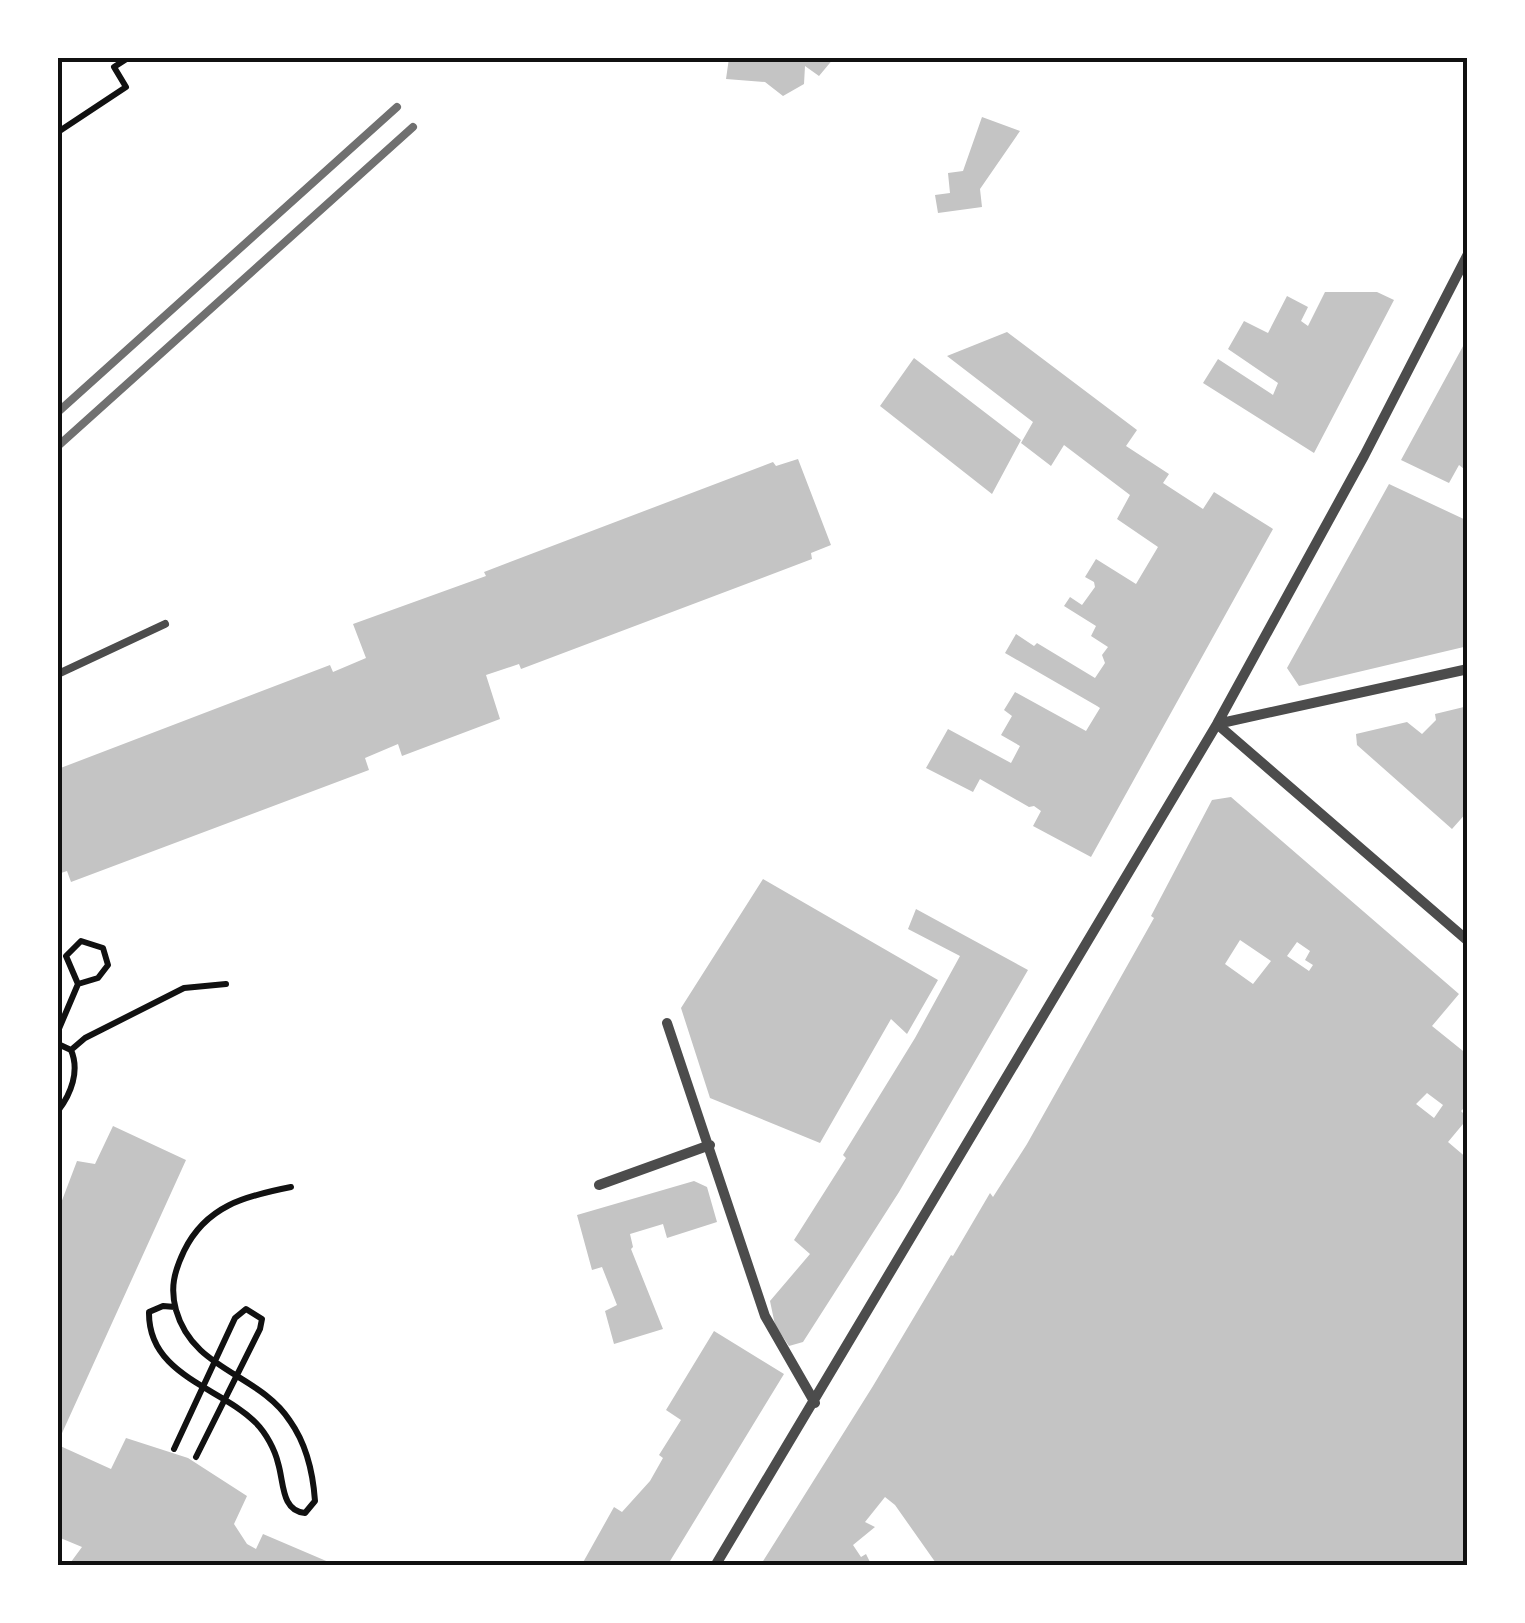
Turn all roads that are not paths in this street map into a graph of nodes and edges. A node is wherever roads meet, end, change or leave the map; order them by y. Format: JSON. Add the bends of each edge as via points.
{"nodes":[{"id":1,"x":1468,"y":254,"type":"edge"},
{"id":2,"x":165,"y":624,"type":"dead end"},
{"id":3,"x":1468,"y":668,"type":"edge"},
{"id":4,"x":58,"y":674,"type":"edge"},
{"id":5,"x":1217,"y":724,"type":"junction"},
{"id":6,"x":1468,"y":941,"type":"edge"},
{"id":7,"x":667,"y":1023,"type":"dead end"},
{"id":8,"x":710,"y":1145,"type":"junction"},
{"id":9,"x":598,"y":1185,"type":"dead end"},
{"id":10,"x":814,"y":1403,"type":"junction"},
{"id":11,"x":715,"y":1566,"type":"edge"}],
"edges":[{"from":1,"to":5,"type":"street"},
{"from":2,"to":4,"type":"lane"},
{"from":3,"to":5,"type":"street"},
{"from":5,"to":6,"type":"street"},
{"from":5,"to":10,"type":"street"},
{"from":7,"to":8,"type":"street"},
{"from":8,"to":9,"type":"street"},
{"from":8,"to":10,"type":"street","via":[[765,1316]]},
{"from":10,"to":11,"type":"street"}]}
